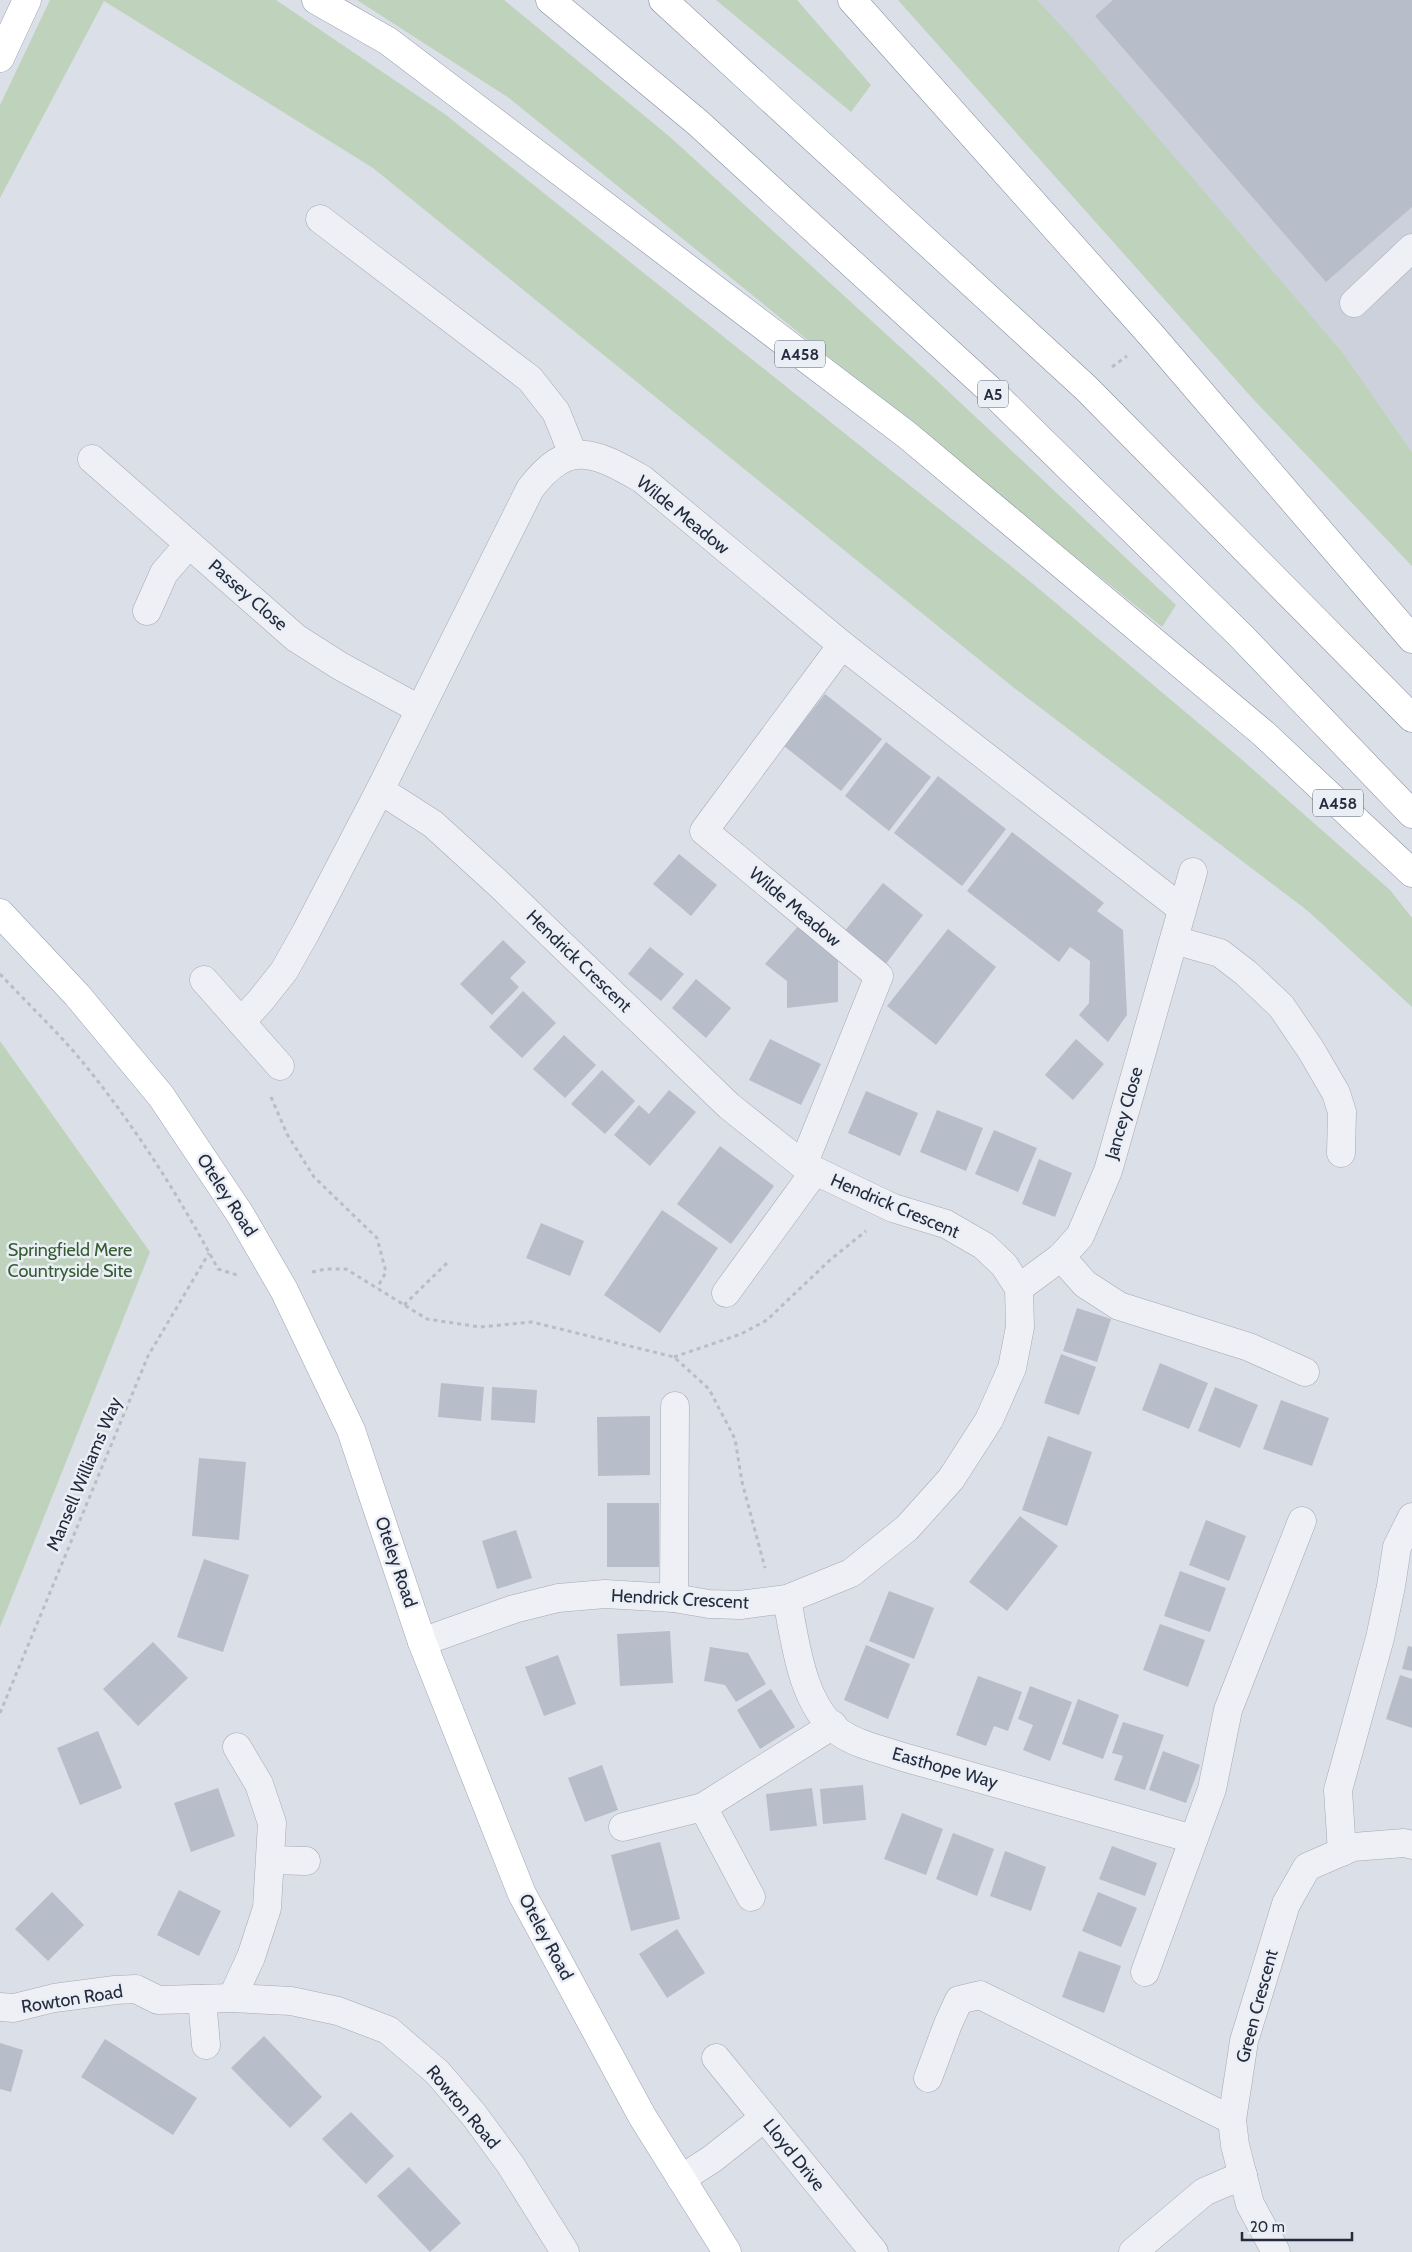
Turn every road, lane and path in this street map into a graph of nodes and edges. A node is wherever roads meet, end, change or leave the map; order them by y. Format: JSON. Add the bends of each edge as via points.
{"nodes":[{"id":1,"x":27,"y":0,"type":"edge"},
{"id":2,"x":316,"y":0,"type":"edge"},
{"id":3,"x":550,"y":0,"type":"edge"},
{"id":4,"x":663,"y":0,"type":"edge"},
{"id":5,"x":852,"y":0,"type":"edge"},
{"id":6,"x":0,"y":58,"type":"edge"},
{"id":7,"x":320,"y":219,"type":"dead end"},
{"id":8,"x":1412,"y":248,"type":"edge"},
{"id":9,"x":1354,"y":303,"type":"dead end"},
{"id":10,"x":1152,"y":336,"type":"junction"},
{"id":11,"x":1086,"y":388,"type":"junction"},
{"id":12,"x":573,"y":454,"type":"junction"},
{"id":13,"x":92,"y":460,"type":"dead end"},
{"id":14,"x":189,"y":544,"type":"junction"},
{"id":15,"x":147,"y":610,"type":"dead end"},
{"id":16,"x":1412,"y":638,"type":"edge"},
{"id":17,"x":842,"y":645,"type":"junction"},
{"id":18,"x":419,"y":709,"type":"junction"},
{"id":19,"x":1412,"y":718,"type":"edge"},
{"id":20,"x":380,"y":790,"type":"junction"},
{"id":21,"x":1412,"y":814,"type":"edge"},
{"id":22,"x":1192,"y":872,"type":"dead end"},
{"id":23,"x":1412,"y":872,"type":"edge"},
{"id":24,"x":1182,"y":908,"type":"junction"},
{"id":25,"x":0,"y":913,"type":"edge"},
{"id":26,"x":1174,"y":940,"type":"junction"},
{"id":27,"x":0,"y":974,"type":"edge"},
{"id":28,"x":204,"y":980,"type":"dead end"},
{"id":29,"x":240,"y":1022,"type":"junction"},
{"id":30,"x":280,"y":1066,"type":"dead end"},
{"id":31,"x":270,"y":1094,"type":"dead end"},
{"id":32,"x":1341,"y":1153,"type":"dead end"},
{"id":33,"x":809,"y":1168,"type":"junction"},
{"id":34,"x":871,"y":1226,"type":"dead end"},
{"id":35,"x":209,"y":1253,"type":"junction"},
{"id":36,"x":1061,"y":1257,"type":"junction"},
{"id":37,"x":447,"y":1263,"type":"dead end"},
{"id":38,"x":218,"y":1269,"type":"dead end"},
{"id":39,"x":305,"y":1273,"type":"dead end"},
{"id":40,"x":377,"y":1288,"type":"junction"},
{"id":41,"x":1019,"y":1288,"type":"junction"},
{"id":42,"x":726,"y":1293,"type":"dead end"},
{"id":43,"x":404,"y":1305,"type":"junction"},
{"id":44,"x":674,"y":1357,"type":"junction"},
{"id":45,"x":1305,"y":1372,"type":"dead end"},
{"id":46,"x":675,"y":1406,"type":"dead end"},
{"id":47,"x":1412,"y":1517,"type":"edge"},
{"id":48,"x":1302,"y":1521,"type":"dead end"},
{"id":49,"x":765,"y":1572,"type":"dead end"},
{"id":50,"x":674,"y":1598,"type":"junction"},
{"id":51,"x":787,"y":1599,"type":"junction"},
{"id":52,"x":422,"y":1642,"type":"junction"},
{"id":53,"x":0,"y":1713,"type":"edge"},
{"id":54,"x":833,"y":1726,"type":"junction"},
{"id":55,"x":237,"y":1747,"type":"dead end"},
{"id":56,"x":703,"y":1806,"type":"junction"},
{"id":57,"x":624,"y":1827,"type":"dead end"},
{"id":58,"x":1193,"y":1839,"type":"junction"},
{"id":59,"x":1412,"y":1845,"type":"edge"},
{"id":60,"x":1342,"y":1852,"type":"junction"},
{"id":61,"x":271,"y":1860,"type":"junction"},
{"id":62,"x":306,"y":1861,"type":"dead end"},
{"id":63,"x":751,"y":1897,"type":"dead end"},
{"id":64,"x":1145,"y":1972,"type":"dead end"},
{"id":65,"x":232,"y":1998,"type":"junction"},
{"id":66,"x":202,"y":2000,"type":"junction"},
{"id":67,"x":0,"y":2007,"type":"edge"},
{"id":68,"x":206,"y":2045,"type":"dead end"},
{"id":69,"x":716,"y":2058,"type":"dead end"},
{"id":70,"x":928,"y":2078,"type":"dead end"},
{"id":71,"x":764,"y":2118,"type":"junction"},
{"id":72,"x":1232,"y":2120,"type":"junction"},
{"id":73,"x":1242,"y":2174,"type":"junction"},
{"id":74,"x":681,"y":2179,"type":"junction"},
{"id":75,"x":565,"y":2252,"type":"edge"},
{"id":76,"x":726,"y":2252,"type":"edge"},
{"id":77,"x":874,"y":2252,"type":"edge"},
{"id":78,"x":1133,"y":2252,"type":"edge"},
{"id":79,"x":1276,"y":2252,"type":"edge"}],
"edges":[{"from":1,"to":6,"type":"main road"},
{"from":2,"to":23,"type":"main road","number":"A458","via":[[388,41],[907,435],[1264,734]]},
{"from":3,"to":21,"type":"main road","number":"A5","via":[[697,122],[989,389],[1241,636]]},
{"from":4,"to":11,"type":"main road"},
{"from":5,"to":10,"type":"main road"},
{"from":7,"to":12,"type":"street","via":[[530,379],[556,412]]},
{"from":8,"to":9,"type":"street"},
{"from":10,"to":11,"type":"path"},
{"from":10,"to":16,"type":"main road"},
{"from":11,"to":19,"type":"main road"},
{"from":12,"to":17,"type":"street","name":"Wilde Meadow","via":[[609,461],[642,480]]},
{"from":12,"to":18,"type":"street","via":[[560,458],[544,471],[530,489]]},
{"from":13,"to":14,"type":"street","name":"Passey Close"},
{"from":14,"to":15,"type":"street","via":[[164,573]]},
{"from":14,"to":18,"type":"street","name":"Passey Close","via":[[296,638]]},
{"from":17,"to":24,"type":"street","name":"Wilde Meadow"},
{"from":17,"to":33,"type":"street","name":"Wilde Meadow","via":[[704,831],[879,976]]},
{"from":18,"to":20,"type":"street"},
{"from":20,"to":29,"type":"street","via":[[284,971]]},
{"from":20,"to":33,"type":"street","name":"Hendrick Crescent","via":[[433,824],[729,1106]]},
{"from":22,"to":24,"type":"street","name":"Jancey Close"},
{"from":24,"to":26,"type":"street","name":"Jancey Close"},
{"from":25,"to":52,"type":"main road","name":"Oteley Road","via":[[77,995],[161,1096],[260,1247],[351,1430]]},
{"from":26,"to":32,"type":"street","via":[[1220,953],[1281,1006],[1336,1093],[1342,1112]]},
{"from":26,"to":36,"type":"street","name":"Jancey Close","via":[[1108,1170],[1080,1236]]},
{"from":27,"to":35,"type":"path","via":[[85,1065],[150,1152]]},
{"from":28,"to":29,"type":"street"},
{"from":29,"to":30,"type":"street"},
{"from":31,"to":40,"type":"path","via":[[287,1134],[314,1177],[377,1238],[386,1272]]},
{"from":33,"to":41,"type":"street","name":"Hendrick Crescent","via":[[893,1208],[946,1224],[984,1246],[1004,1265]]},
{"from":33,"to":42,"type":"street"},
{"from":34,"to":44,"type":"path","via":[[767,1320],[741,1334]]},
{"from":35,"to":38,"type":"path"},
{"from":35,"to":53,"type":"path","name":"Mansell Williams Way","via":[[148,1356]]},
{"from":36,"to":41,"type":"street","name":"Jancey Close"},
{"from":36,"to":45,"type":"street","via":[[1085,1284],[1119,1306],[1249,1347]]},
{"from":37,"to":43,"type":"path"},
{"from":39,"to":40,"type":"path","via":[[346,1269]]},
{"from":40,"to":43,"type":"path"},
{"from":41,"to":51,"type":"street","name":"Hendrick Crescent","via":[[1020,1327],[1012,1368],[989,1420],[951,1479],[907,1528],[851,1573]]},
{"from":43,"to":44,"type":"path","via":[[427,1319],[480,1327],[532,1322]]},
{"from":44,"to":49,"type":"path","via":[[709,1389],[734,1439]]},
{"from":46,"to":50,"type":"street"},
{"from":47,"to":60,"type":"street","via":[[1397,1547],[1380,1638],[1338,1790]]},
{"from":48,"to":58,"type":"street","via":[[1228,1710],[1212,1789]]},
{"from":50,"to":51,"type":"street","name":"Hendrick Crescent","via":[[740,1605]]},
{"from":50,"to":52,"type":"street","name":"Hendrick Crescent","via":[[606,1594],[558,1598],[514,1609]]},
{"from":51,"to":54,"type":"street","name":"Easthope Way","via":[[804,1682],[818,1709]]},
{"from":52,"to":74,"type":"main road","name":"Oteley Road","via":[[522,1894],[642,2116]]},
{"from":54,"to":56,"type":"street"},
{"from":54,"to":58,"type":"street","name":"Easthope Way","via":[[838,1732],[903,1757]]},
{"from":55,"to":61,"type":"street","via":[[259,1784],[272,1823]]},
{"from":56,"to":57,"type":"street"},
{"from":56,"to":63,"type":"street"},
{"from":58,"to":64,"type":"street"},
{"from":59,"to":60,"type":"street","name":"Green Crescent","via":[[1353,1847]]},
{"from":60,"to":72,"type":"street","name":"Green Crescent","via":[[1307,1866],[1286,1904],[1244,2041]]},
{"from":61,"to":62,"type":"street"},
{"from":61,"to":65,"type":"street","via":[[266,1908],[251,1957]]},
{"from":65,"to":66,"type":"street","name":"Rowton Road"},
{"from":65,"to":75,"type":"street","name":"Rowton Road","via":[[291,2002],[338,2011],[388,2030],[438,2072],[474,2115],[510,2164]]},
{"from":66,"to":67,"type":"street","name":"Rowton Road","via":[[158,2000],[136,1989],[54,1998],[14,2008]]},
{"from":66,"to":68,"type":"street"},
{"from":69,"to":71,"type":"street","name":"Lloyd Drive"},
{"from":70,"to":72,"type":"street","via":[[959,2000],[980,1995]]},
{"from":71,"to":74,"type":"street"},
{"from":71,"to":77,"type":"street","name":"Lloyd Drive"},
{"from":72,"to":73,"type":"street","name":"Green Crescent","via":[[1234,2145]]},
{"from":73,"to":78,"type":"street","via":[[1204,2192]]},
{"from":73,"to":79,"type":"street","name":"Green Crescent","via":[[1250,2204]]},
{"from":74,"to":76,"type":"main road","name":"Oteley Road"}]}
